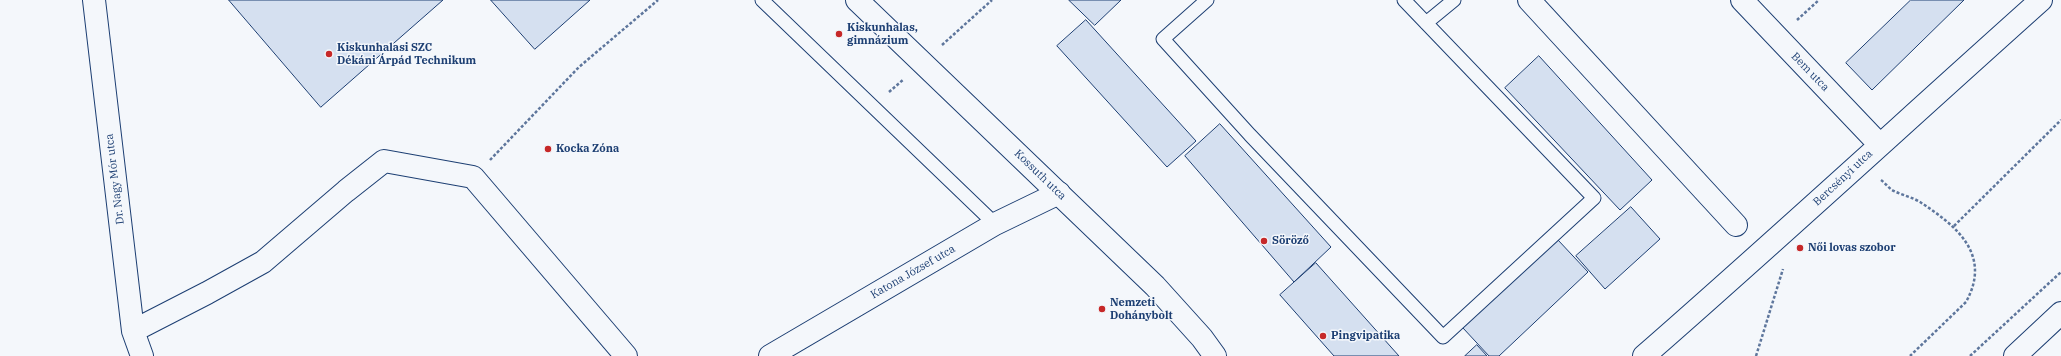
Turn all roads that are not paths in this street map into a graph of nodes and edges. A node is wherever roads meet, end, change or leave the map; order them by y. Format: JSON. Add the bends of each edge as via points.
{"nodes":[{"id":1,"x":94,"y":0,"type":"edge"},
{"id":2,"x":762,"y":0,"type":"edge"},
{"id":3,"x":857,"y":0,"type":"edge"},
{"id":4,"x":1207,"y":0,"type":"edge"},
{"id":5,"x":1404,"y":0,"type":"edge"},
{"id":6,"x":1454,"y":0,"type":"edge"},
{"id":7,"x":1529,"y":0,"type":"edge"},
{"id":8,"x":1742,"y":0,"type":"edge"},
{"id":9,"x":2042,"y":0,"type":"edge"},
{"id":10,"x":1426,"y":23,"type":"junction"},
{"id":11,"x":1879,"y":144,"type":"junction"},
{"id":12,"x":1059,"y":193,"type":"junction"},
{"id":13,"x":995,"y":224,"type":"junction"},
{"id":14,"x":1736,"y":225,"type":"dead end"},
{"id":15,"x":2061,"y":313,"type":"edge"},
{"id":16,"x":133,"y":331,"type":"junction"},
{"id":17,"x":142,"y":356,"type":"edge"},
{"id":18,"x":626,"y":356,"type":"edge"},
{"id":19,"x":770,"y":356,"type":"edge"},
{"id":20,"x":1215,"y":356,"type":"edge"},
{"id":21,"x":1644,"y":356,"type":"edge"},
{"id":22,"x":2015,"y":356,"type":"edge"}],
"edges":[{"from":1,"to":16,"type":"street","name":"Dr. Nagy Mór utca"},
{"from":2,"to":13,"type":"lane"},
{"from":3,"to":12,"type":"street","name":"Kossuth utca"},
{"from":4,"to":10,"type":"lane","via":[[1163,39],[1256,141],[1443,337],[1594,198]]},
{"from":5,"to":10,"type":"lane"},
{"from":6,"to":10,"type":"lane"},
{"from":7,"to":14,"type":"street"},
{"from":8,"to":11,"type":"street","name":"Bem utca"},
{"from":9,"to":11,"type":"street","name":"Bercsényi utca"},
{"from":11,"to":21,"type":"street","name":"Bercsényi utca","via":[[1777,239]]},
{"from":12,"to":13,"type":"street","name":"Katona József utca"},
{"from":12,"to":20,"type":"street","name":"Kossuth utca","via":[[1155,286]]},
{"from":13,"to":19,"type":"street","name":"Katona József utca"},
{"from":15,"to":22,"type":"street"},
{"from":16,"to":17,"type":"street","name":"Dr. Nagy Mór utca"},
{"from":16,"to":18,"type":"street","via":[[263,262],[384,162],[473,177]]}]}
